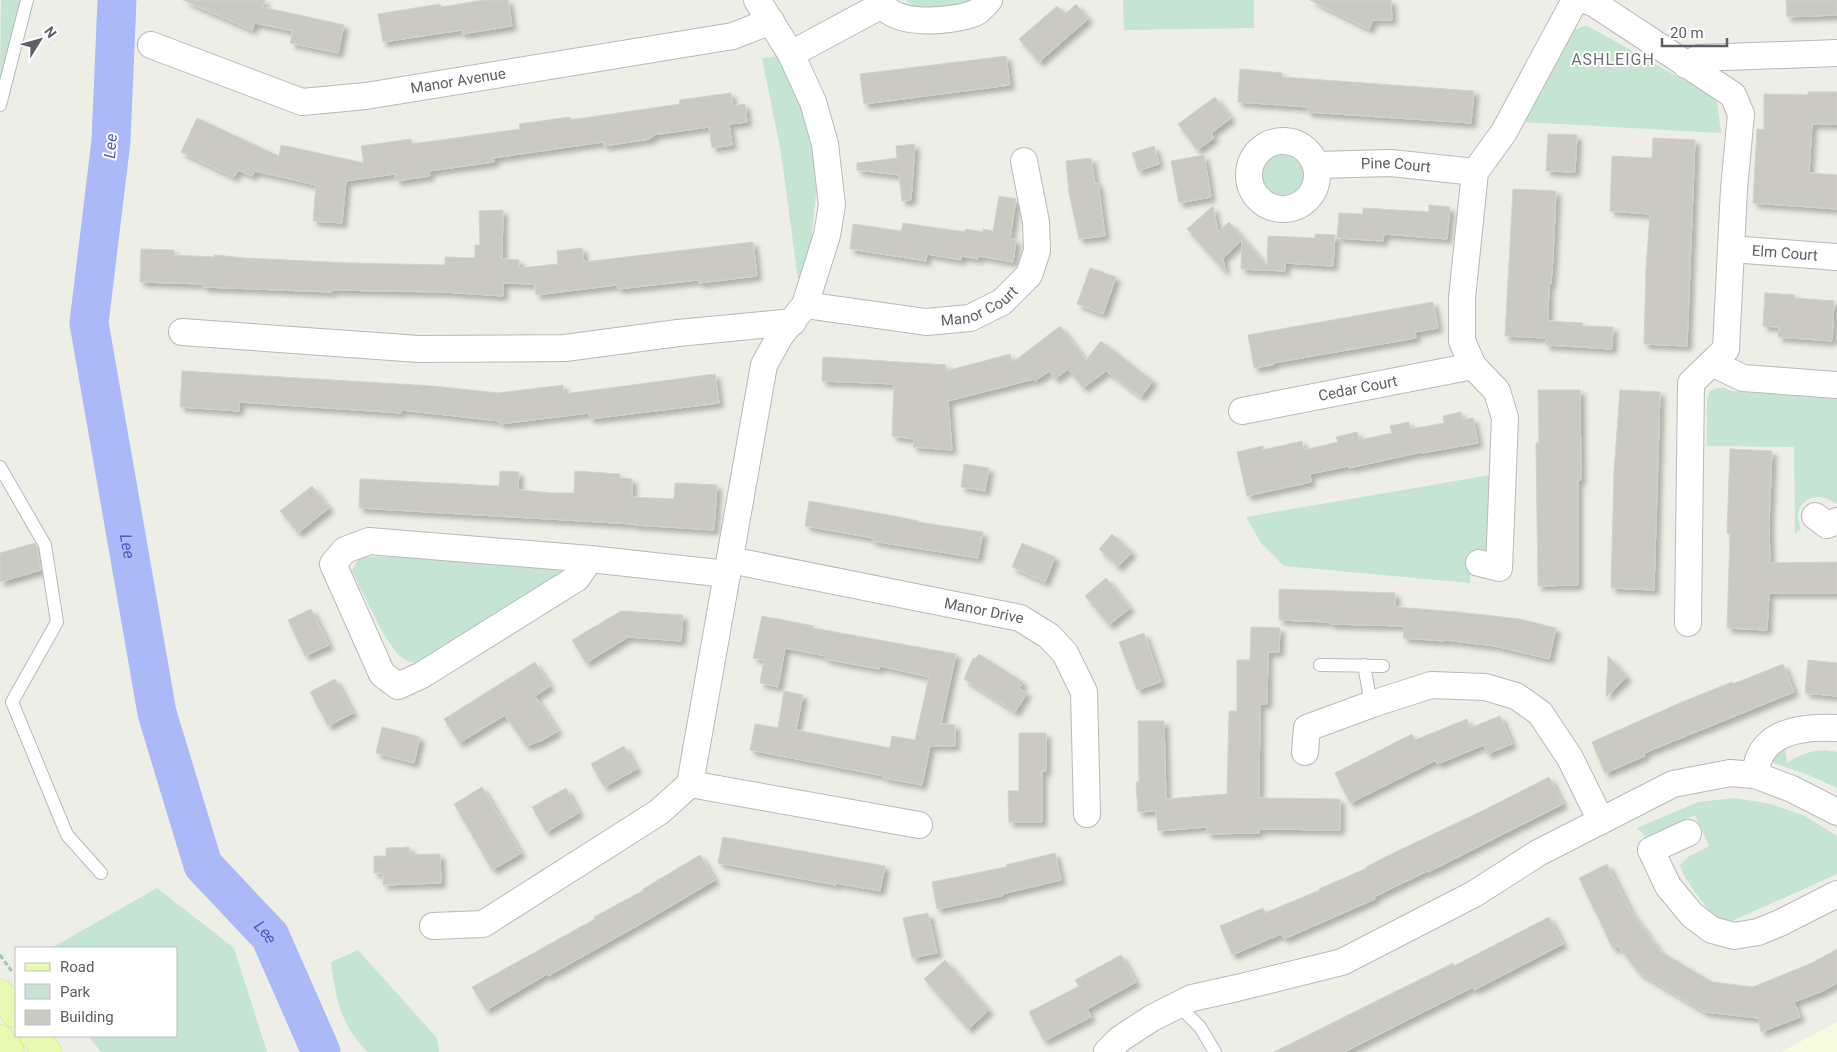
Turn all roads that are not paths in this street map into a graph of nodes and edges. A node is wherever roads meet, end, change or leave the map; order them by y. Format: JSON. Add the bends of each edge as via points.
{"nodes":[{"id":1,"x":27,"y":0,"type":"edge"},
{"id":2,"x":757,"y":0,"type":"edge"},
{"id":3,"x":990,"y":0,"type":"edge"},
{"id":4,"x":1575,"y":0,"type":"edge"},
{"id":5,"x":1585,"y":0,"type":"edge"},
{"id":6,"x":881,"y":2,"type":"edge"},
{"id":7,"x":771,"y":21,"type":"junction"},
{"id":8,"x":151,"y":45,"type":"dead end"},
{"id":9,"x":1837,"y":53,"type":"edge"},
{"id":10,"x":791,"y":54,"type":"junction"},
{"id":11,"x":1686,"y":65,"type":"junction"},
{"id":12,"x":0,"y":105,"type":"edge"},
{"id":13,"x":1024,"y":160,"type":"dead end"},
{"id":14,"x":1316,"y":165,"type":"dead end"},
{"id":15,"x":1475,"y":172,"type":"junction"},
{"id":16,"x":1731,"y":249,"type":"junction"},
{"id":17,"x":1837,"y":257,"type":"edge"},
{"id":18,"x":799,"y":314,"type":"junction"},
{"id":19,"x":182,"y":332,"type":"dead end"},
{"id":20,"x":1712,"y":362,"type":"junction"},
{"id":21,"x":1473,"y":366,"type":"junction"},
{"id":22,"x":1837,"y":385,"type":"edge"},
{"id":23,"x":1242,"y":410,"type":"dead end"},
{"id":24,"x":0,"y":467,"type":"edge"},
{"id":25,"x":590,"y":559,"type":"junction"},
{"id":26,"x":1479,"y":563,"type":"dead end"},
{"id":27,"x":728,"y":567,"type":"junction"},
{"id":28,"x":1688,"y":623,"type":"dead end"},
{"id":29,"x":1320,"y":665,"type":"dead end"},
{"id":30,"x":1364,"y":665,"type":"junction"},
{"id":31,"x":1383,"y":666,"type":"dead end"},
{"id":32,"x":1371,"y":704,"type":"junction"},
{"id":33,"x":1837,"y":728,"type":"edge"},
{"id":34,"x":1305,"y":752,"type":"dead end"},
{"id":35,"x":1756,"y":775,"type":"junction"},
{"id":36,"x":690,"y":784,"type":"junction"},
{"id":37,"x":1837,"y":812,"type":"edge"},
{"id":38,"x":1087,"y":814,"type":"dead end"},
{"id":39,"x":1601,"y":821,"type":"junction"},
{"id":40,"x":919,"y":825,"type":"dead end"},
{"id":41,"x":1688,"y":833,"type":"dead end"},
{"id":42,"x":101,"y":873,"type":"dead end"},
{"id":43,"x":1837,"y":894,"type":"edge"},
{"id":44,"x":433,"y":926,"type":"dead end"},
{"id":45,"x":0,"y":994,"type":"edge"},
{"id":46,"x":1178,"y":1005,"type":"junction"},
{"id":47,"x":15,"y":1013,"type":"edge"},
{"id":48,"x":35,"y":1037,"type":"edge"},
{"id":49,"x":0,"y":1040,"type":"edge"},
{"id":50,"x":10,"y":1052,"type":"edge"},
{"id":51,"x":47,"y":1052,"type":"edge"},
{"id":52,"x":1107,"y":1052,"type":"edge"},
{"id":53,"x":1215,"y":1052,"type":"edge"}],
"edges":[{"from":1,"to":12,"type":"lane"},
{"from":2,"to":7,"type":"street"},
{"from":3,"to":6,"type":"street","via":[[976,12],[934,22],[899,18]]},
{"from":4,"to":15,"type":"street","via":[[1504,132]]},
{"from":5,"to":11,"type":"street"},
{"from":6,"to":10,"type":"street"},
{"from":7,"to":8,"type":"street","name":"Manor Avenue","via":[[733,36],[366,96],[302,102]]},
{"from":7,"to":10,"type":"street"},
{"from":9,"to":11,"type":"street","via":[[1699,58]]},
{"from":10,"to":18,"type":"street","via":[[813,102],[825,144],[832,205],[827,235]]},
{"from":11,"to":16,"type":"street","via":[[1733,95],[1741,114]]},
{"from":13,"to":18,"type":"street","name":"Manor Court","via":[[1036,222],[1037,251],[1029,275],[1002,302],[970,318],[926,322]]},
{"from":14,"to":15,"type":"street","name":"Pine Court","via":[[1391,163]]},
{"from":15,"to":21,"type":"street","via":[[1462,307],[1462,341]]},
{"from":16,"to":17,"type":"street","name":"Elm Court"},
{"from":16,"to":20,"type":"street","via":[[1726,349]]},
{"from":18,"to":19,"type":"street","name":"Manor Court","via":[[565,348],[419,349]]},
{"from":18,"to":27,"type":"street","via":[[780,336],[764,365]]},
{"from":20,"to":22,"type":"street","via":[[1743,378]]},
{"from":20,"to":28,"type":"street","via":[[1691,382]]},
{"from":21,"to":23,"type":"street","name":"Cedar Court"},
{"from":21,"to":26,"type":"street","via":[[1497,391],[1505,418],[1499,568]]},
{"from":24,"to":42,"type":"lane","via":[[45,545],[57,622],[12,702],[67,835]]},
{"from":25,"to":25,"type":"street","name":"Manor Drive","via":[[577,578],[422,675],[398,686],[382,674],[333,564],[345,550],[369,541]]},
{"from":25,"to":27,"type":"street","name":"Manor Drive","via":[[704,572]]},
{"from":27,"to":36,"type":"street"},
{"from":27,"to":38,"type":"street","name":"Manor Drive","via":[[1020,618],[1049,636],[1064,653],[1084,692]]},
{"from":29,"to":30,"type":"lane"},
{"from":30,"to":31,"type":"lane"},
{"from":30,"to":32,"type":"lane"},
{"from":32,"to":34,"type":"street","via":[[1307,728]]},
{"from":32,"to":39,"type":"street","via":[[1431,685],[1485,687],[1516,696],[1540,713],[1570,758]]},
{"from":33,"to":35,"type":"street","via":[[1816,726],[1788,731],[1767,745],[1756,763]]},
{"from":35,"to":37,"type":"street"},
{"from":35,"to":39,"type":"street","via":[[1730,773],[1673,784]]},
{"from":36,"to":40,"type":"street"},
{"from":36,"to":44,"type":"street","via":[[659,812],[484,924]]},
{"from":39,"to":46,"type":"street","via":[[1538,853],[1474,894],[1342,962],[1192,998]]},
{"from":41,"to":43,"type":"street","via":[[1651,850],[1668,886],[1692,915],[1712,930],[1734,936],[1758,932]]},
{"from":45,"to":47,"type":"main road"},
{"from":46,"to":52,"type":"street","via":[[1120,1039]]},
{"from":46,"to":53,"type":"lane","via":[[1200,1027]]},
{"from":48,"to":51,"type":"main road"},
{"from":49,"to":50,"type":"main road"}]}
